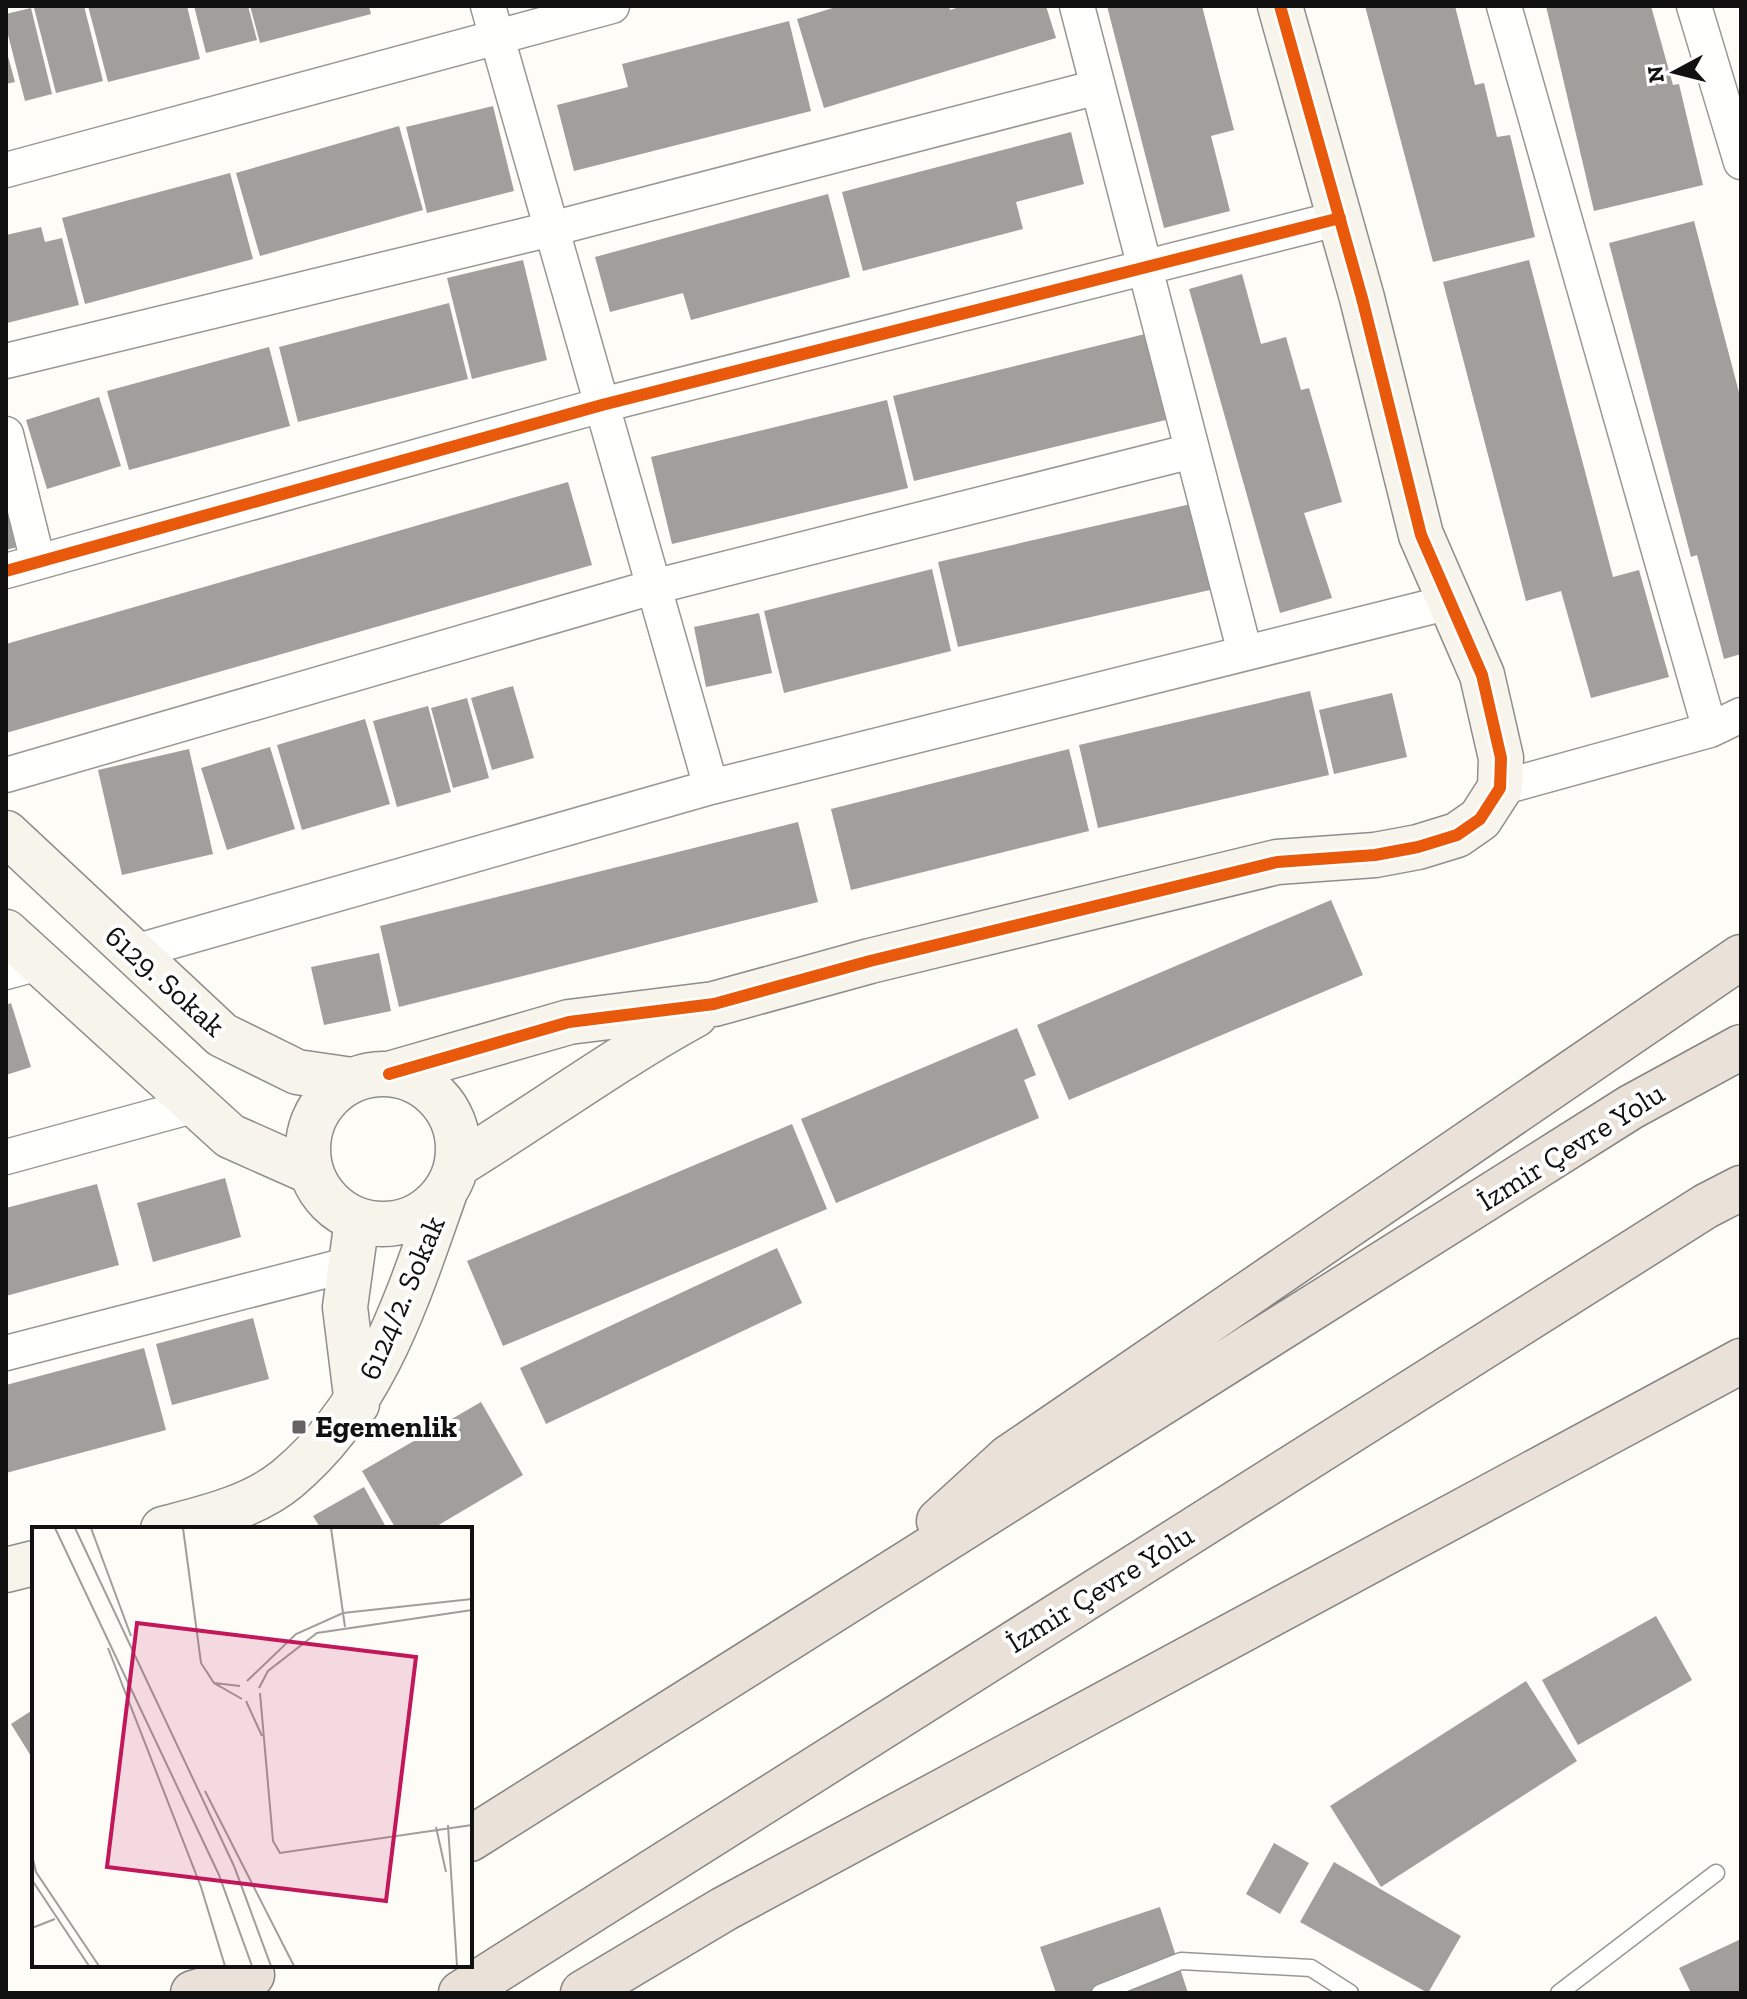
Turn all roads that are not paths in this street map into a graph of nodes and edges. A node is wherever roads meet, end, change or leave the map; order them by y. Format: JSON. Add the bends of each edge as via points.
{"nodes":[{"id":1,"x":612,"y":6,"type":"edge"},
{"id":2,"x":1077,"y":6,"type":"edge"},
{"id":3,"x":1280,"y":6,"type":"edge"},
{"id":4,"x":1504,"y":6,"type":"edge"},
{"id":5,"x":1694,"y":6,"type":"edge"},
{"id":6,"x":492,"y":22,"type":"edge"},
{"id":7,"x":1098,"y":87,"type":"junction"},
{"id":8,"x":1741,"y":162,"type":"edge"},
{"id":9,"x":6,"y":170,"type":"edge"},
{"id":10,"x":1340,"y":218,"type":"junction"},
{"id":11,"x":551,"y":229,"type":"junction"},
{"id":12,"x":1144,"y":265,"type":"junction"},
{"id":13,"x":6,"y":361,"type":"edge"},
{"id":14,"x":602,"y":405,"type":"junction"},
{"id":15,"x":6,"y":434,"type":"edge"},
{"id":16,"x":1192,"y":451,"type":"junction"},
{"id":17,"x":38,"y":562,"type":"junction"},
{"id":18,"x":6,"y":571,"type":"edge"},
{"id":19,"x":653,"y":587,"type":"junction"},
{"id":20,"x":1450,"y":602,"type":"junction"},
{"id":21,"x":1245,"y":653,"type":"junction"},
{"id":22,"x":1741,"y":715,"type":"edge"},
{"id":23,"x":1710,"y":730,"type":"junction"},
{"id":24,"x":6,"y":775,"type":"edge"},
{"id":25,"x":711,"y":787,"type":"junction"},
{"id":26,"x":1500,"y":788,"type":"junction"},
{"id":27,"x":6,"y":833,"type":"edge"},
{"id":28,"x":6,"y":932,"type":"edge"},
{"id":29,"x":131,"y":953,"type":"junction"},
{"id":30,"x":1741,"y":957,"type":"edge"},
{"id":31,"x":23,"y":968,"type":"edge"},
{"id":32,"x":714,"y":1004,"type":"junction"},
{"id":33,"x":1741,"y":1047,"type":"edge"},
{"id":34,"x":370,"y":1077,"type":"junction"},
{"id":35,"x":196,"y":1105,"type":"junction"},
{"id":36,"x":6,"y":1157,"type":"edge"},
{"id":37,"x":311,"y":1172,"type":"junction"},
{"id":38,"x":451,"y":1178,"type":"junction"},
{"id":39,"x":1741,"y":1188,"type":"edge"},
{"id":40,"x":357,"y":1220,"type":"junction"},
{"id":41,"x":351,"y":1264,"type":"junction"},
{"id":42,"x":6,"y":1353,"type":"edge"},
{"id":43,"x":1741,"y":1361,"type":"edge"},
{"id":44,"x":357,"y":1404,"type":"junction"},
{"id":45,"x":170,"y":1527,"type":"edge"},
{"id":46,"x":32,"y":1564,"type":"edge"},
{"id":47,"x":6,"y":1570,"type":"edge"},
{"id":48,"x":858,"y":1596,"type":"junction"},
{"id":49,"x":472,"y":1838,"type":"edge"},
{"id":50,"x":1716,"y":1873,"type":"dead end"},
{"id":51,"x":248,"y":1978,"type":"edge"},
{"id":52,"x":193,"y":1993,"type":"edge"},
{"id":53,"x":461,"y":1993,"type":"edge"},
{"id":54,"x":583,"y":1993,"type":"edge"},
{"id":55,"x":1100,"y":1993,"type":"edge"},
{"id":56,"x":1350,"y":1993,"type":"edge"},
{"id":57,"x":1559,"y":1993,"type":"edge"}],
"edges":[{"from":1,"to":6,"type":"street"},
{"from":2,"to":7,"type":"street"},
{"from":3,"to":10,"type":"street"},
{"from":4,"to":23,"type":"street"},
{"from":5,"to":8,"type":"street"},
{"from":6,"to":9,"type":"street"},
{"from":6,"to":11,"type":"street"},
{"from":7,"to":11,"type":"street"},
{"from":7,"to":12,"type":"street"},
{"from":10,"to":12,"type":"street"},
{"from":10,"to":20,"type":"street","via":[[1421,535]]},
{"from":11,"to":13,"type":"street"},
{"from":11,"to":14,"type":"street"},
{"from":12,"to":14,"type":"street"},
{"from":12,"to":16,"type":"street"},
{"from":14,"to":17,"type":"street"},
{"from":14,"to":19,"type":"street"},
{"from":15,"to":17,"type":"street"},
{"from":16,"to":19,"type":"street"},
{"from":16,"to":21,"type":"street"},
{"from":17,"to":18,"type":"street"},
{"from":19,"to":24,"type":"street"},
{"from":19,"to":25,"type":"street"},
{"from":20,"to":21,"type":"street"},
{"from":20,"to":26,"type":"street","via":[[1482,675],[1501,758]]},
{"from":21,"to":25,"type":"street"},
{"from":22,"to":23,"type":"street"},
{"from":23,"to":26,"type":"street"},
{"from":25,"to":29,"type":"street"},
{"from":26,"to":32,"type":"street","via":[[1480,819],[1457,835],[1418,847],[1277,862]]},
{"from":27,"to":29,"type":"street","name":"6129. Sokak"},
{"from":28,"to":31,"type":"street"},
{"from":29,"to":34,"type":"street","name":"6129. Sokak","via":[[222,1035],[297,1072]]},
{"from":30,"to":48,"type":"highway","via":[[1008,1458]]},
{"from":31,"to":35,"type":"street"},
{"from":32,"to":34,"type":"street","via":[[569,1022]]},
{"from":32,"to":38,"type":"street","via":[[635,1048]]},
{"from":33,"to":48,"type":"highway","name":"İzmir Çevre Yolu","via":[[1631,1107]]},
{"from":34,"to":37,"type":"street","via":[[319,1108],[308,1150]]},
{"from":34,"to":38,"type":"street","via":[[414,1080],[442,1105],[458,1139]]},
{"from":35,"to":36,"type":"street"},
{"from":35,"to":37,"type":"street","via":[[230,1136]]},
{"from":37,"to":40,"type":"street","via":[[321,1193]]},
{"from":38,"to":40,"type":"street","via":[[426,1211],[404,1222],[380,1225]]},
{"from":38,"to":44,"type":"street","name":"6124/2. Sokak","via":[[404,1305]]},
{"from":39,"to":53,"type":"highway","name":"İzmir Çevre Yolu"},
{"from":40,"to":41,"type":"street","name":"6124/2. Sokak"},
{"from":41,"to":42,"type":"street"},
{"from":41,"to":44,"type":"street","name":"6124/2. Sokak","via":[[345,1307]]},
{"from":43,"to":54,"type":"highway","via":[[738,1901]]},
{"from":44,"to":45,"type":"street","name":"6124/2. Sokak","via":[[286,1480],[226,1512]]},
{"from":46,"to":47,"type":"street"},
{"from":48,"to":49,"type":"highway","name":"İzmir Çevre Yolu"},
{"from":50,"to":57,"type":"lane"},
{"from":51,"to":52,"type":"highway"},
{"from":55,"to":56,"type":"lane","via":[[1181,1961],[1311,1968]]}]}
